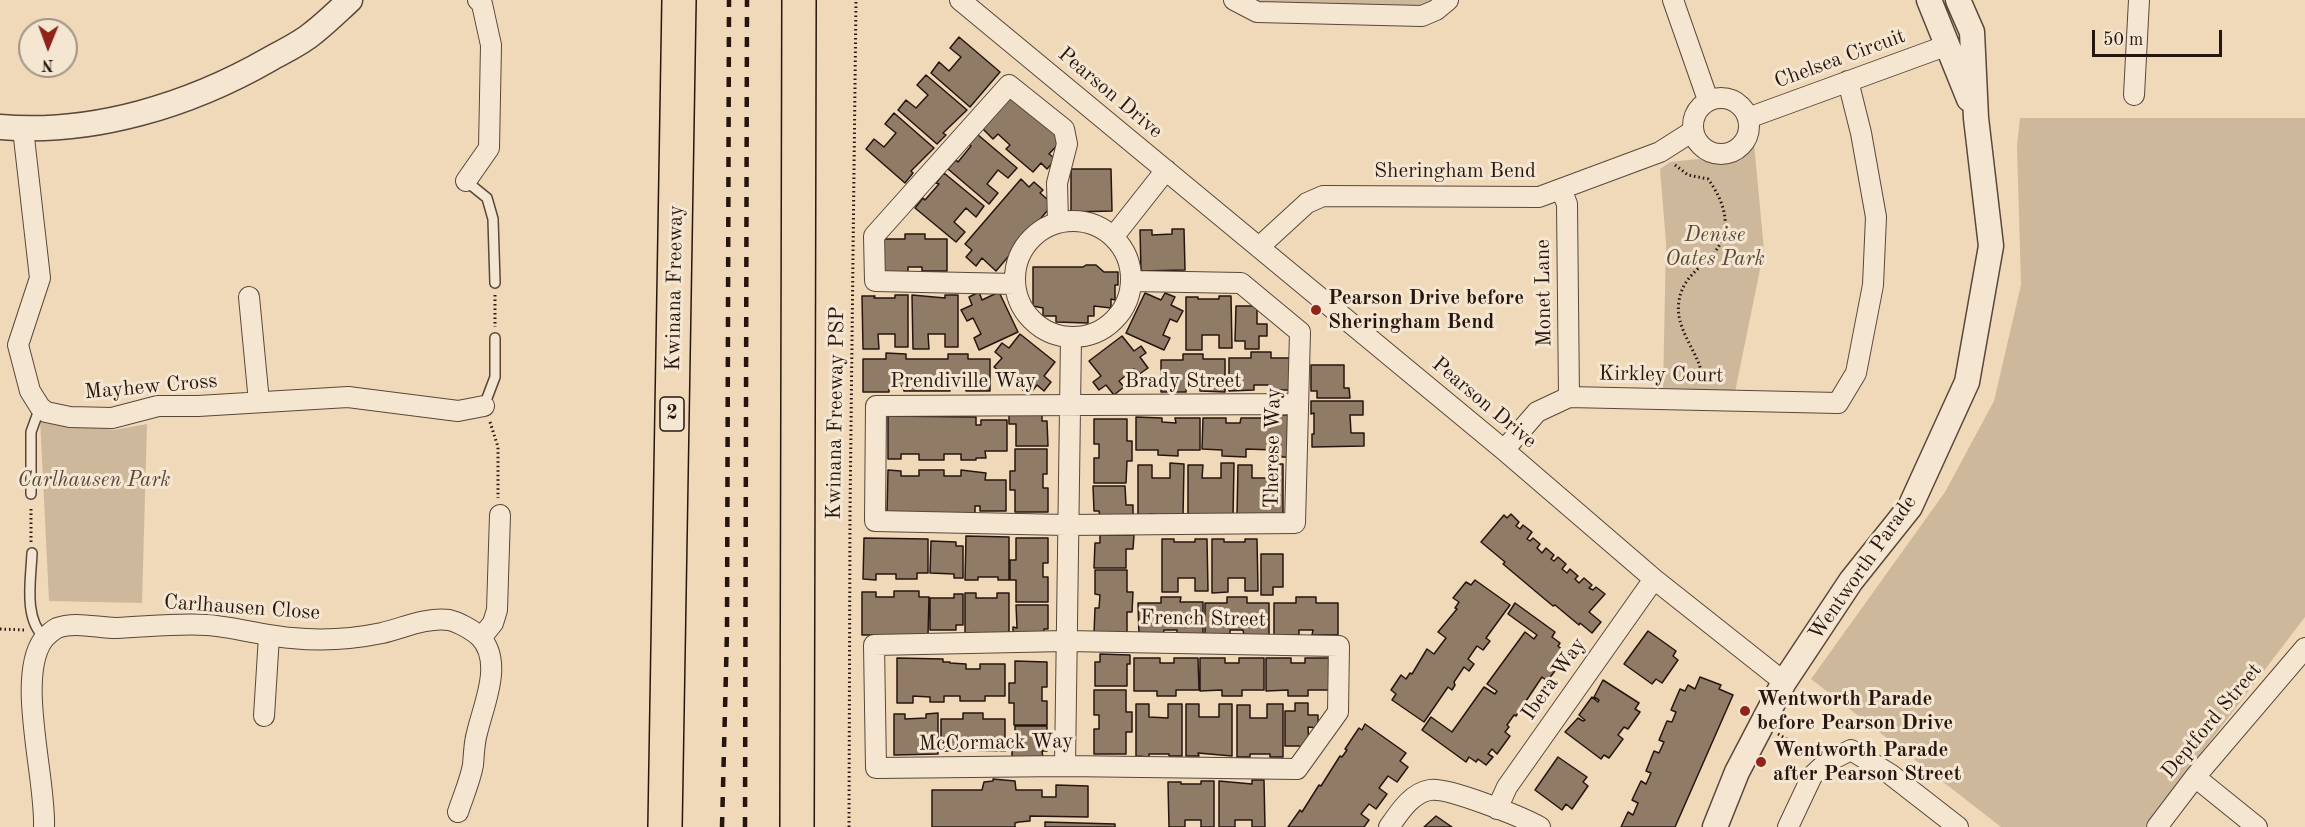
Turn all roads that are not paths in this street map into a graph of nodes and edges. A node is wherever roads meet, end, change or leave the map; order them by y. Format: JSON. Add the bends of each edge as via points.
{"nodes":[{"id":1,"x":350,"y":0,"type":"edge"},
{"id":2,"x":478,"y":0,"type":"edge"},
{"id":3,"x":679,"y":0,"type":"edge"},
{"id":4,"x":799,"y":0,"type":"edge"},
{"id":5,"x":960,"y":0,"type":"edge"},
{"id":6,"x":1234,"y":0,"type":"edge"},
{"id":7,"x":1448,"y":0,"type":"edge"},
{"id":8,"x":1673,"y":0,"type":"edge"},
{"id":9,"x":1929,"y":0,"type":"edge"},
{"id":10,"x":1958,"y":0,"type":"edge"},
{"id":11,"x":2139,"y":0,"type":"edge"},
{"id":12,"x":1948,"y":45,"type":"junction"},
{"id":13,"x":1848,"y":81,"type":"junction"},
{"id":14,"x":2134,"y":95,"type":"dead end"},
{"id":15,"x":1708,"y":100,"type":"junction"},
{"id":16,"x":1748,"y":118,"type":"junction"},
{"id":17,"x":1976,"y":118,"type":"junction"},
{"id":18,"x":12,"y":128,"type":"edge"},
{"id":19,"x":1693,"y":131,"type":"junction"},
{"id":20,"x":1166,"y":170,"type":"junction"},
{"id":21,"x":466,"y":181,"type":"joint"},
{"id":22,"x":1562,"y":189,"type":"junction"},
{"id":23,"x":1058,"y":222,"type":"junction"},
{"id":24,"x":1114,"y":236,"type":"junction"},
{"id":25,"x":1259,"y":247,"type":"junction"},
{"id":26,"x":1132,"y":281,"type":"junction"},
{"id":27,"x":495,"y":283,"type":"road end"},
{"id":28,"x":1015,"y":284,"type":"junction"},
{"id":29,"x":249,"y":297,"type":"dead end"},
{"id":30,"x":495,"y":338,"type":"road end"},
{"id":31,"x":1071,"y":338,"type":"junction"},
{"id":32,"x":1569,"y":397,"type":"junction"},
{"id":33,"x":259,"y":402,"type":"junction"},
{"id":34,"x":1298,"y":404,"type":"junction"},
{"id":35,"x":1069,"y":405,"type":"junction"},
{"id":36,"x":484,"y":406,"type":"joint"},
{"id":37,"x":39,"y":407,"type":"junction"},
{"id":38,"x":1504,"y":450,"type":"junction"},
{"id":39,"x":31,"y":494,"type":"road end"},
{"id":40,"x":500,"y":515,"type":"road end"},
{"id":41,"x":1068,"y":525,"type":"junction"},
{"id":42,"x":32,"y":553,"type":"road end"},
{"id":43,"x":1654,"y":579,"type":"junction"},
{"id":44,"x":40,"y":632,"type":"junction"},
{"id":45,"x":269,"y":636,"type":"junction"},
{"id":46,"x":481,"y":638,"type":"junction"},
{"id":47,"x":1066,"y":640,"type":"junction"},
{"id":48,"x":1339,"y":646,"type":"joint"},
{"id":49,"x":2305,"y":648,"type":"edge"},
{"id":50,"x":1784,"y":682,"type":"junction"},
{"id":51,"x":264,"y":716,"type":"dead end"},
{"id":52,"x":1065,"y":766,"type":"junction"},
{"id":53,"x":2195,"y":777,"type":"junction"},
{"id":54,"x":1497,"y":809,"type":"junction"},
{"id":55,"x":458,"y":812,"type":"dead end"},
{"id":56,"x":44,"y":827,"type":"edge"},
{"id":57,"x":664,"y":827,"type":"edge"},
{"id":58,"x":797,"y":827,"type":"edge"},
{"id":59,"x":1389,"y":827,"type":"edge"},
{"id":60,"x":1540,"y":827,"type":"edge"},
{"id":61,"x":1714,"y":827,"type":"edge"},
{"id":62,"x":1788,"y":827,"type":"edge"},
{"id":63,"x":1958,"y":827,"type":"edge"},
{"id":64,"x":2157,"y":827,"type":"edge"},
{"id":65,"x":2257,"y":827,"type":"edge"}],
"edges":[{"from":1,"to":18,"type":"street","via":[[311,35],[225,84],[158,109],[103,122]]},
{"from":2,"to":21,"type":"street","via":[[491,45],[489,148]]},
{"from":3,"to":57,"type":"highway","name":"Kwinana Freeway","number":"2"},
{"from":4,"to":58,"type":"highway"},
{"from":5,"to":20,"type":"street","name":"Pearson Drive"},
{"from":6,"to":7,"type":"street","via":[[1257,12],[1422,16]]},
{"from":8,"to":15,"type":"street"},
{"from":9,"to":12,"type":"street","name":"Wentworth Parade"},
{"from":10,"to":17,"type":"street","name":"Wentworth Parade","via":[[1972,32]]},
{"from":11,"to":14,"type":"street"},
{"from":12,"to":13,"type":"street","name":"Chelsea Circuit"},
{"from":12,"to":17,"type":"street","name":"Wentworth Parade"},
{"from":13,"to":16,"type":"street","name":"Chelsea Circuit"},
{"from":13,"to":32,"type":"street","name":"Kirkley Court","via":[[1876,217],[1873,285],[1857,373],[1838,403]]},
{"from":15,"to":16,"type":"street","via":[[1737,102]]},
{"from":15,"to":19,"type":"street","via":[[1696,112]]},
{"from":16,"to":19,"type":"street","via":[[1747,137],[1731,152],[1712,153],[1696,141]]},
{"from":17,"to":50,"type":"street","name":"Wentworth Parade","via":[[1991,246],[1967,382],[1910,507],[1851,580]]},
{"from":18,"to":37,"type":"street","via":[[40,278],[18,345],[30,391]]},
{"from":19,"to":22,"type":"street","name":"Sheringham Bend","via":[[1660,152]]},
{"from":20,"to":24,"type":"street"},
{"from":20,"to":25,"type":"street","name":"Pearson Drive"},
{"from":21,"to":27,"type":"lane","via":[[487,198],[493,219]]},
{"from":22,"to":25,"type":"street","name":"Sheringham Bend","via":[[1539,197],[1323,196],[1307,203]]},
{"from":22,"to":32,"type":"street","name":"Monet Lane","via":[[1567,204]]},
{"from":23,"to":24,"type":"street","via":[[1077,220],[1097,225]]},
{"from":23,"to":28,"type":"street","via":[[1025,245],[1017,263]]},
{"from":23,"to":28,"type":"street","via":[[1057,183],[1067,144],[1064,129],[1009,85],[874,236],[875,281]]},
{"from":24,"to":26,"type":"street","via":[[1131,265]]},
{"from":25,"to":38,"type":"street","name":"Pearson Drive"},
{"from":26,"to":31,"type":"street","via":[[1129,299],[1120,315],[1089,335]]},
{"from":26,"to":34,"type":"street","name":"Therese Way","via":[[1241,283],[1300,332]]},
{"from":28,"to":31,"type":"street","via":[[1023,308],[1039,327]]},
{"from":29,"to":33,"type":"street"},
{"from":30,"to":36,"type":"lane","via":[[495,377]]},
{"from":31,"to":35,"type":"street"},
{"from":32,"to":38,"type":"street","name":"Kirkley Court","via":[[1537,412]]},
{"from":33,"to":36,"type":"street","name":"Mayhew Cross","via":[[348,397],[458,411]]},
{"from":33,"to":37,"type":"street","name":"Mayhew Cross","via":[[158,406],[112,418],[70,417]]},
{"from":34,"to":35,"type":"street","name":"Brady Street"},
{"from":34,"to":41,"type":"street","name":"Therese Way","via":[[1295,523]]},
{"from":35,"to":41,"type":"street"},
{"from":35,"to":41,"type":"street","name":"Prendiville Way","via":[[876,406],[875,521]]},
{"from":37,"to":39,"type":"lane","via":[[32,432]]},
{"from":38,"to":43,"type":"street","name":"Pearson Drive"},
{"from":40,"to":46,"type":"street","via":[[497,610]]},
{"from":41,"to":47,"type":"street"},
{"from":42,"to":44,"type":"lane","via":[[32,620]]},
{"from":43,"to":50,"type":"street","name":"Pearson Drive"},
{"from":43,"to":54,"type":"street","name":"Ibera Way","via":[[1508,787]]},
{"from":44,"to":45,"type":"street","name":"Carlhausen Close","via":[[73,626],[178,624],[209,625]]},
{"from":44,"to":56,"type":"street","via":[[32,703]]},
{"from":45,"to":46,"type":"street","name":"Carlhausen Close","via":[[355,637],[449,620]]},
{"from":45,"to":51,"type":"street"},
{"from":46,"to":55,"type":"street","via":[[489,653],[489,687]]},
{"from":47,"to":48,"type":"street","name":"French Street"},
{"from":47,"to":52,"type":"street"},
{"from":47,"to":52,"type":"street","name":"McCormack Way","via":[[874,645],[876,768]]},
{"from":48,"to":52,"type":"street","name":"McCormack Way","via":[[1338,712],[1297,769]]},
{"from":49,"to":53,"type":"street","name":"Deptford Street"},
{"from":50,"to":61,"type":"street","name":"Wentworth Parade","via":[[1741,762]]},
{"from":53,"to":64,"type":"street","name":"Deptford Street"},
{"from":53,"to":65,"type":"street"},
{"from":54,"to":59,"type":"street","via":[[1459,795],[1430,790],[1405,805]]},
{"from":54,"to":60,"type":"street"},
{"from":62,"to":63,"type":"street","via":[[1812,776],[1827,762],[1851,750],[1890,774]]}]}
